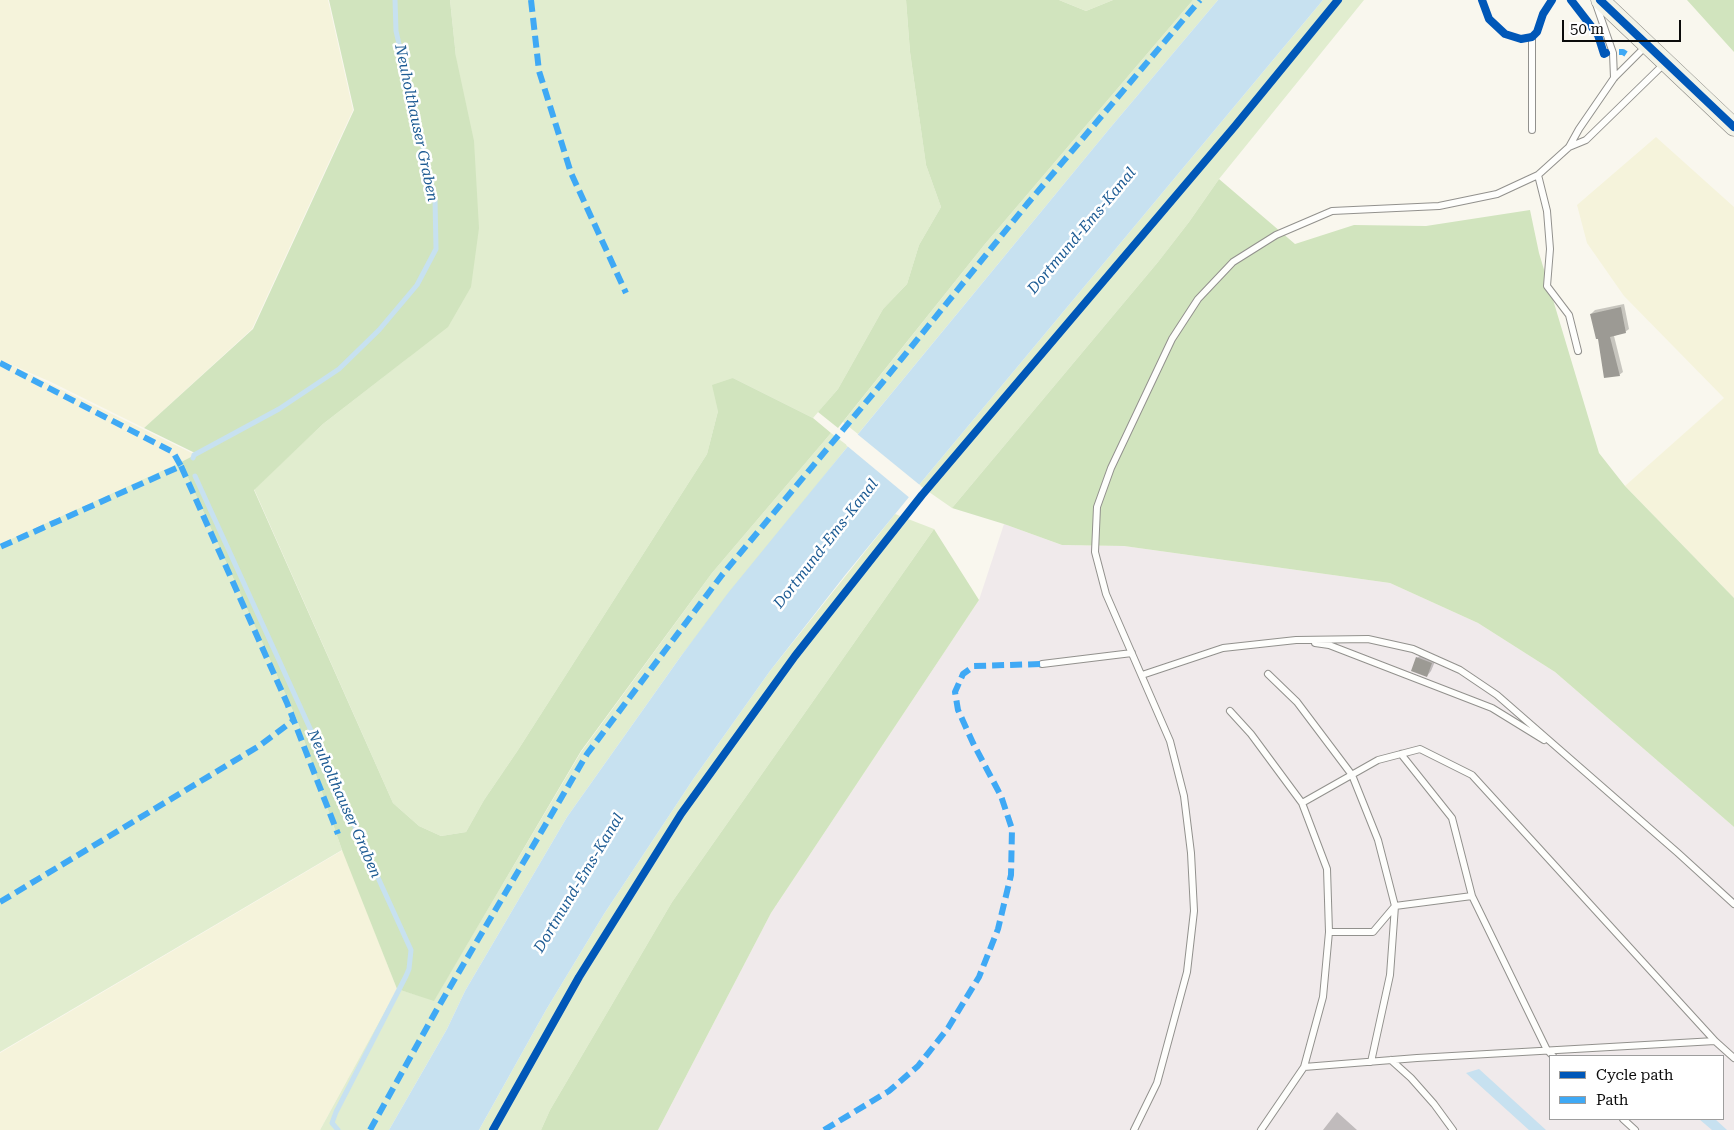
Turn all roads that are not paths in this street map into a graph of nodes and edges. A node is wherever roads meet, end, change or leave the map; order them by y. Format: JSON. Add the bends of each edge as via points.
{"nodes":[{"id":1,"x":1595,"y":0,"type":"edge"},
{"id":2,"x":1600,"y":0,"type":"edge"},
{"id":3,"x":1532,"y":37,"type":"dead end"},
{"id":4,"x":1647,"y":44,"type":"junction"},
{"id":5,"x":1666,"y":62,"type":"junction"},
{"id":6,"x":1614,"y":78,"type":"junction"},
{"id":7,"x":1734,"y":127,"type":"edge"},
{"id":8,"x":1532,"y":130,"type":"dead end"},
{"id":9,"x":1569,"y":148,"type":"junction"},
{"id":10,"x":1538,"y":175,"type":"junction"},
{"id":11,"x":1578,"y":351,"type":"dead end"},
{"id":12,"x":1296,"y":640,"type":"junction"},
{"id":13,"x":1132,"y":653,"type":"junction"},
{"id":14,"x":1042,"y":664,"type":"dead end"},
{"id":15,"x":1268,"y":674,"type":"dead end"},
{"id":16,"x":1142,"y":675,"type":"junction"},
{"id":17,"x":1230,"y":711,"type":"dead end"},
{"id":18,"x":1561,"y":750,"type":"junction"},
{"id":19,"x":1401,"y":754,"type":"junction"},
{"id":20,"x":1352,"y":775,"type":"junction"},
{"id":21,"x":1302,"y":803,"type":"junction"},
{"id":22,"x":1472,"y":896,"type":"junction"},
{"id":23,"x":1734,"y":904,"type":"edge"},
{"id":24,"x":1394,"y":906,"type":"junction"},
{"id":25,"x":1329,"y":932,"type":"junction"},
{"id":26,"x":1715,"y":1041,"type":"junction"},
{"id":27,"x":1547,"y":1050,"type":"junction"},
{"id":28,"x":1552,"y":1055,"type":"edge"},
{"id":29,"x":1734,"y":1058,"type":"edge"},
{"id":30,"x":1391,"y":1060,"type":"junction"},
{"id":31,"x":1371,"y":1062,"type":"junction"},
{"id":32,"x":1304,"y":1067,"type":"junction"},
{"id":33,"x":1624,"y":1120,"type":"edge"},
{"id":34,"x":1134,"y":1130,"type":"edge"},
{"id":35,"x":1261,"y":1130,"type":"edge"},
{"id":36,"x":1453,"y":1130,"type":"edge"},
{"id":37,"x":1635,"y":1130,"type":"edge"}],
"edges":[{"from":1,"to":6,"type":"lane","via":[[1613,52]]},
{"from":2,"to":4,"type":"main road"},
{"from":3,"to":8,"type":"lane"},
{"from":4,"to":5,"type":"main road"},
{"from":4,"to":6,"type":"lane"},
{"from":5,"to":7,"type":"main road"},
{"from":5,"to":9,"type":"lane","via":[[1586,140]]},
{"from":6,"to":9,"type":"lane"},
{"from":9,"to":10,"type":"lane"},
{"from":10,"to":11,"type":"lane","via":[[1547,211],[1550,249],[1547,286],[1569,314]]},
{"from":10,"to":13,"type":"lane","via":[[1497,194],[1439,206],[1332,211],[1276,234],[1233,262],[1198,299],[1172,339],[1111,468],[1097,507],[1095,552],[1100,577]]},
{"from":12,"to":16,"type":"lane","via":[[1223,648]]},
{"from":12,"to":18,"type":"lane","via":[[1329,645],[1492,708]]},
{"from":12,"to":18,"type":"lane","via":[[1368,640],[1413,649],[1460,670],[1497,695]]},
{"from":13,"to":14,"type":"lane"},
{"from":13,"to":16,"type":"lane"},
{"from":15,"to":20,"type":"lane","via":[[1296,702]]},
{"from":16,"to":34,"type":"lane","via":[[1170,741],[1184,796],[1194,911],[1185,981],[1157,1083]]},
{"from":17,"to":21,"type":"lane"},
{"from":18,"to":23,"type":"lane"},
{"from":19,"to":20,"type":"lane","via":[[1378,760]]},
{"from":19,"to":22,"type":"lane","via":[[1452,818]]},
{"from":19,"to":26,"type":"lane","via":[[1420,749],[1472,775]]},
{"from":20,"to":21,"type":"lane"},
{"from":20,"to":24,"type":"lane","via":[[1378,840]]},
{"from":21,"to":25,"type":"lane","via":[[1327,869]]},
{"from":22,"to":24,"type":"lane"},
{"from":22,"to":27,"type":"lane"},
{"from":24,"to":25,"type":"lane","via":[[1373,932]]},
{"from":24,"to":31,"type":"lane","via":[[1390,975]]},
{"from":25,"to":32,"type":"lane","via":[[1323,997]]},
{"from":26,"to":27,"type":"lane"},
{"from":26,"to":29,"type":"lane"},
{"from":27,"to":28,"type":"lane"},
{"from":27,"to":30,"type":"lane"},
{"from":30,"to":31,"type":"lane"},
{"from":30,"to":36,"type":"lane","via":[[1411,1078]]},
{"from":31,"to":32,"type":"lane"},
{"from":32,"to":35,"type":"lane"},
{"from":33,"to":37,"type":"lane"}]}
